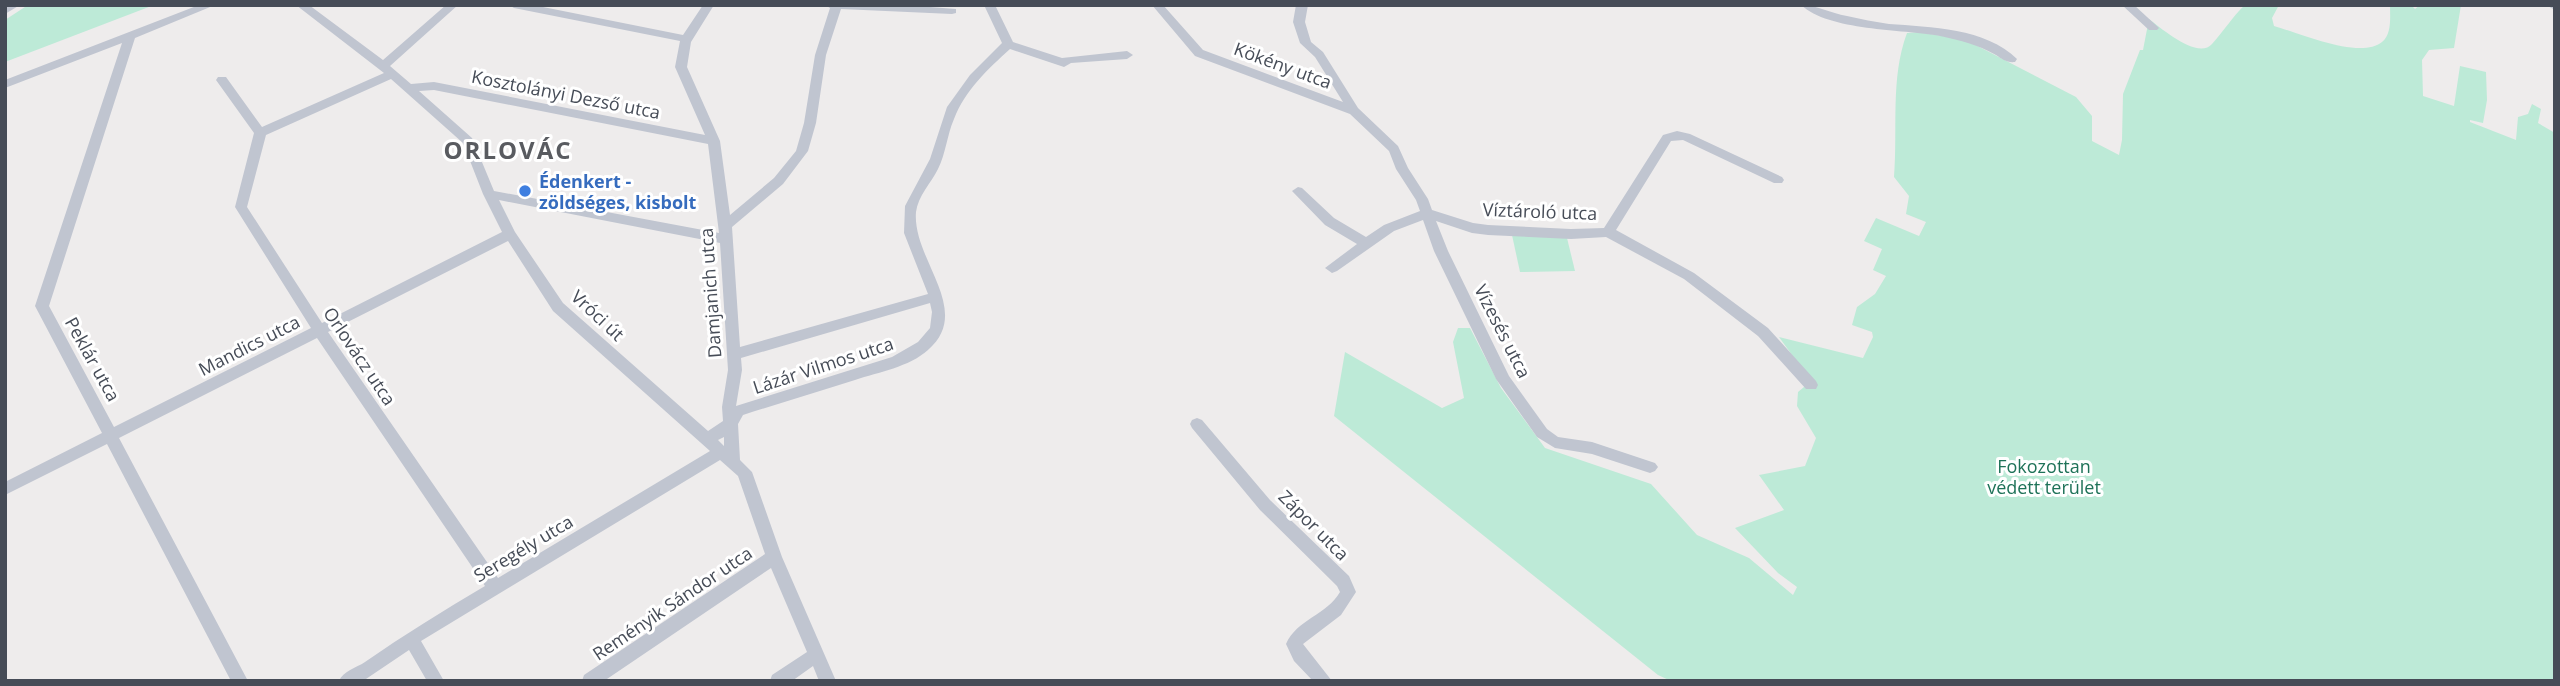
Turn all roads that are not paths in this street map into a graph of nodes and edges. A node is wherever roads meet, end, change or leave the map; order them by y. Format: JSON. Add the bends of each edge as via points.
{"nodes":[{"id":1,"x":15,"y":5,"type":"edge"},
{"id":2,"x":210,"y":5,"type":"edge"},
{"id":3,"x":302,"y":5,"type":"edge"},
{"id":4,"x":453,"y":5,"type":"edge"},
{"id":5,"x":514,"y":5,"type":"edge"},
{"id":6,"x":709,"y":5,"type":"edge"},
{"id":7,"x":830,"y":5,"type":"edge"},
{"id":8,"x":837,"y":5,"type":"edge"},
{"id":9,"x":989,"y":5,"type":"edge"},
{"id":10,"x":1157,"y":5,"type":"edge"},
{"id":11,"x":1302,"y":5,"type":"edge"},
{"id":12,"x":1807,"y":5,"type":"edge"},
{"id":13,"x":1844,"y":5,"type":"edge"},
{"id":14,"x":2127,"y":5,"type":"edge"},
{"id":15,"x":5,"y":11,"type":"edge"},
{"id":16,"x":952,"y":11,"type":"dead end"},
{"id":17,"x":1844,"y":20,"type":"junction"},
{"id":18,"x":2153,"y":29,"type":"dead end"},
{"id":19,"x":130,"y":37,"type":"junction"},
{"id":20,"x":686,"y":39,"type":"junction"},
{"id":21,"x":1008,"y":44,"type":"junction"},
{"id":22,"x":1127,"y":55,"type":"dead end"},
{"id":23,"x":2011,"y":59,"type":"dead end"},
{"id":24,"x":388,"y":70,"type":"junction"},
{"id":25,"x":222,"y":79,"type":"dead end"},
{"id":26,"x":5,"y":84,"type":"edge"},
{"id":27,"x":410,"y":88,"type":"junction"},
{"id":28,"x":1354,"y":111,"type":"junction"},
{"id":29,"x":260,"y":132,"type":"junction"},
{"id":30,"x":714,"y":141,"type":"junction"},
{"id":31,"x":1778,"y":180,"type":"dead end"},
{"id":32,"x":1298,"y":191,"type":"dead end"},
{"id":33,"x":489,"y":194,"type":"junction"},
{"id":34,"x":1428,"y":213,"type":"junction"},
{"id":35,"x":724,"y":232,"type":"junction"},
{"id":36,"x":1608,"y":232,"type":"junction"},
{"id":37,"x":510,"y":234,"type":"junction"},
{"id":38,"x":1367,"y":243,"type":"junction"},
{"id":39,"x":1332,"y":268,"type":"dead end"},
{"id":40,"x":937,"y":296,"type":"junction"},
{"id":41,"x":319,"y":330,"type":"junction"},
{"id":42,"x":733,"y":355,"type":"junction"},
{"id":43,"x":1811,"y":385,"type":"dead end"},
{"id":44,"x":1197,"y":424,"type":"dead end"},
{"id":45,"x":731,"y":425,"type":"junction"},
{"id":46,"x":113,"y":436,"type":"junction"},
{"id":47,"x":706,"y":439,"type":"junction"},
{"id":48,"x":727,"y":456,"type":"junction"},
{"id":49,"x":1650,"y":467,"type":"dead end"},
{"id":50,"x":5,"y":489,"type":"edge"},
{"id":51,"x":774,"y":557,"type":"junction"},
{"id":52,"x":495,"y":587,"type":"junction"},
{"id":53,"x":411,"y":639,"type":"junction"},
{"id":54,"x":816,"y":655,"type":"junction"},
{"id":55,"x":240,"y":681,"type":"edge"},
{"id":56,"x":347,"y":681,"type":"edge"},
{"id":57,"x":436,"y":681,"type":"edge"},
{"id":58,"x":590,"y":681,"type":"edge"},
{"id":59,"x":778,"y":681,"type":"edge"},
{"id":60,"x":828,"y":681,"type":"edge"},
{"id":61,"x":1324,"y":681,"type":"edge"}],
"edges":[{"from":1,"to":15,"type":"street"},
{"from":2,"to":19,"type":"street"},
{"from":3,"to":24,"type":"street","name":"Vróci út"},
{"from":4,"to":24,"type":"street"},
{"from":5,"to":20,"type":"street"},
{"from":6,"to":20,"type":"street","name":"Damjanich utca"},
{"from":7,"to":8,"type":"street"},
{"from":8,"to":16,"type":"street"},
{"from":8,"to":35,"type":"street","via":[[822,48],[802,153]]},
{"from":9,"to":21,"type":"street"},
{"from":10,"to":28,"type":"street","name":"Kökény utca","via":[[1199,53]]},
{"from":11,"to":28,"type":"street","via":[[1299,22],[1306,43],[1319,55]]},
{"from":12,"to":17,"type":"street"},
{"from":13,"to":17,"type":"street"},
{"from":14,"to":18,"type":"street"},
{"from":17,"to":23,"type":"street","via":[[1977,40]]},
{"from":19,"to":26,"type":"street"},
{"from":19,"to":46,"type":"street","name":"Peklár utca","via":[[42,306]]},
{"from":20,"to":30,"type":"street","name":"Damjanich utca","via":[[681,67]]},
{"from":21,"to":22,"type":"street","via":[[1064,63]]},
{"from":21,"to":40,"type":"street","name":"Lázár Vilmos utca","via":[[960,92],[935,163],[910,209],[909,234]]},
{"from":24,"to":27,"type":"street","name":"Vróci út"},
{"from":24,"to":29,"type":"street"},
{"from":25,"to":29,"type":"street"},
{"from":27,"to":30,"type":"street","name":"Kosztolányi Dezső utca","via":[[434,86]]},
{"from":27,"to":33,"type":"street","name":"Vróci út","via":[[468,141]]},
{"from":28,"to":34,"type":"street","name":"Vízesés utca","via":[[1394,149]]},
{"from":29,"to":41,"type":"street","name":"Orlovácz utca","via":[[241,207]]},
{"from":30,"to":35,"type":"street","name":"Damjanich utca"},
{"from":31,"to":36,"type":"street","via":[[1686,137],[1667,138]]},
{"from":32,"to":38,"type":"street","via":[[1311,206]]},
{"from":33,"to":35,"type":"street"},
{"from":33,"to":37,"type":"street","name":"Vróci út"},
{"from":34,"to":36,"type":"street","name":"Víztároló utca","via":[[1488,230]]},
{"from":34,"to":38,"type":"street","via":[[1389,228]]},
{"from":34,"to":49,"type":"street","name":"Vízesés utca","via":[[1441,251],[1503,379],[1542,433],[1555,442],[1592,448]]},
{"from":35,"to":42,"type":"street","name":"Damjanich utca"},
{"from":36,"to":43,"type":"street","name":"Víztároló utca","via":[[1700,284],[1763,332]]},
{"from":37,"to":41,"type":"street","name":"Mandics utca"},
{"from":37,"to":47,"type":"street","name":"Vróci út","via":[[558,307]]},
{"from":38,"to":39,"type":"street"},
{"from":40,"to":42,"type":"street"},
{"from":40,"to":45,"type":"street","name":"Lázár Vilmos utca","via":[[939,326],[920,349],[897,361],[738,411]]},
{"from":41,"to":46,"type":"street","name":"Mandics utca"},
{"from":41,"to":52,"type":"street","name":"Orlovácz utca"},
{"from":42,"to":45,"type":"street","name":"Damjanich utca"},
{"from":44,"to":61,"type":"street","name":"Zápor utca","via":[[1265,505],[1343,581],[1348,592],[1343,603],[1294,644]]},
{"from":45,"to":47,"type":"street","name":"Lázár Vilmos utca"},
{"from":45,"to":48,"type":"street","name":"Damjanich utca"},
{"from":46,"to":50,"type":"street","name":"Mandics utca"},
{"from":46,"to":55,"type":"street","name":"Peklár utca"},
{"from":47,"to":48,"type":"street","name":"Vróci út"},
{"from":48,"to":51,"type":"street","name":"Vróci út","via":[[744,472]]},
{"from":48,"to":52,"type":"street","name":"Seregély utca"},
{"from":51,"to":54,"type":"street","name":"Vróci út"},
{"from":51,"to":58,"type":"street","name":"Reményik Sándor utca"},
{"from":52,"to":53,"type":"street","name":"Seregély utca"},
{"from":53,"to":56,"type":"street","name":"Seregély utca"},
{"from":53,"to":57,"type":"street"},
{"from":54,"to":59,"type":"street"},
{"from":54,"to":60,"type":"street","name":"Vróci út"}]}
